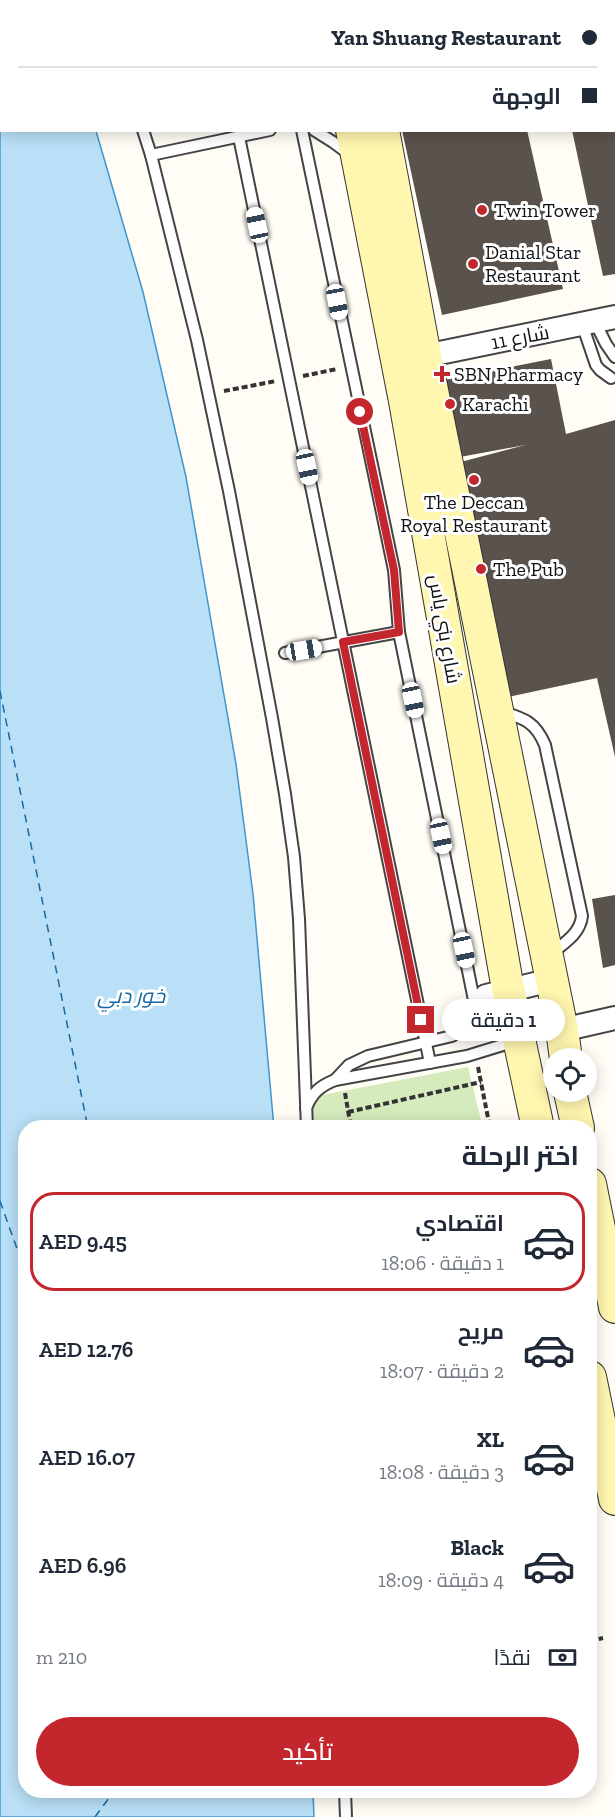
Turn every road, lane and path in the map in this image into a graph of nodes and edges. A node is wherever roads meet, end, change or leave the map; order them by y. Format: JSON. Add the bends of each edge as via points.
{"nodes":[{"id":1,"x":144,"y":132,"type":"edge"},
{"id":2,"x":261,"y":132,"type":"edge"},
{"id":3,"x":302,"y":132,"type":"edge"},
{"id":4,"x":317,"y":132,"type":"edge"},
{"id":5,"x":352,"y":132,"type":"edge"},
{"id":6,"x":383,"y":132,"type":"edge"},
{"id":7,"x":239,"y":137,"type":"junction"},
{"id":8,"x":151,"y":154,"type":"junction"},
{"id":9,"x":360,"y":165,"type":"junction"},
{"id":10,"x":598,"y":321,"type":"edge"},
{"id":11,"x":425,"y":356,"type":"junction"},
{"id":12,"x":615,"y":357,"type":"edge"},
{"id":13,"x":350,"y":366,"type":"junction"},
{"id":14,"x":611,"y":378,"type":"dead end"},
{"id":15,"x":289,"y":379,"type":"junction"},
{"id":16,"x":208,"y":394,"type":"junction"},
{"id":17,"x":399,"y":632,"type":"junction"},
{"id":18,"x":343,"y":642,"type":"junction"},
{"id":19,"x":285,"y":653,"type":"dead end"},
{"id":20,"x":496,"y":709,"type":"junction"},
{"id":21,"x":523,"y":982,"type":"junction"},
{"id":22,"x":615,"y":1018,"type":"edge"},
{"id":23,"x":519,"y":1040,"type":"junction"},
{"id":24,"x":426,"y":1042,"type":"junction"},
{"id":25,"x":564,"y":1044,"type":"edge"},
{"id":26,"x":543,"y":1050,"type":"edge"},
{"id":27,"x":368,"y":1056,"type":"junction"},
{"id":28,"x":430,"y":1063,"type":"junction"},
{"id":29,"x":478,"y":1064,"type":"dead end"},
{"id":30,"x":372,"y":1073,"type":"junction"},
{"id":31,"x":338,"y":1079,"type":"junction"},
{"id":32,"x":481,"y":1082,"type":"junction"},
{"id":33,"x":558,"y":1102,"type":"edge"},
{"id":34,"x":572,"y":1102,"type":"edge"},
{"id":35,"x":306,"y":1108,"type":"junction"},
{"id":36,"x":348,"y":1112,"type":"junction"},
{"id":37,"x":307,"y":1120,"type":"edge"},
{"id":38,"x":350,"y":1120,"type":"edge"},
{"id":39,"x":488,"y":1120,"type":"edge"},
{"id":40,"x":536,"y":1120,"type":"edge"},
{"id":41,"x":561,"y":1120,"type":"edge"},
{"id":42,"x":576,"y":1120,"type":"edge"},
{"id":43,"x":597,"y":1219,"type":"edge"},
{"id":44,"x":597,"y":1277,"type":"edge"},
{"id":45,"x":614,"y":1305,"type":"edge"},
{"id":46,"x":598,"y":1442,"type":"edge"},
{"id":47,"x":615,"y":1499,"type":"edge"},
{"id":48,"x":603,"y":1638,"type":"dead end"},
{"id":49,"x":597,"y":1639,"type":"edge"},
{"id":50,"x":345,"y":1798,"type":"edge"},
{"id":51,"x":346,"y":1817,"type":"edge"}],
"edges":[{"from":1,"to":8,"type":"lane"},
{"from":2,"to":7,"type":"lane"},
{"from":3,"to":13,"type":"lane"},
{"from":4,"to":9,"type":"lane"},
{"from":5,"to":9,"type":"main road","name":"شارع بني ياس"},
{"from":6,"to":11,"type":"main road","name":"شارع بني ياس"},
{"from":7,"to":8,"type":"lane"},
{"from":7,"to":15,"type":"lane"},
{"from":8,"to":16,"type":"lane"},
{"from":9,"to":21,"type":"main road","name":"شارع بني ياس","via":[[452,675],[471,723]]},
{"from":10,"to":11,"type":"street","name":"شارع 11"},
{"from":10,"to":12,"type":"lane"},
{"from":10,"to":14,"type":"lane","via":[[596,364]]},
{"from":11,"to":20,"type":"main road","name":"شارع بني ياس"},
{"from":13,"to":15,"type":"path"},
{"from":13,"to":17,"type":"lane","via":[[394,570]]},
{"from":15,"to":16,"type":"path"},
{"from":15,"to":18,"type":"lane"},
{"from":16,"to":35,"type":"lane","via":[[242,556],[291,836],[299,920]]},
{"from":17,"to":18,"type":"lane"},
{"from":17,"to":24,"type":"lane","via":[[475,1005],[474,1015],[462,1032]]},
{"from":18,"to":19,"type":"lane"},
{"from":18,"to":24,"type":"lane"},
{"from":20,"to":21,"type":"main road","name":"شارع بني ياس"},
{"from":20,"to":21,"type":"lane","via":[[531,723],[545,745],[582,916],[574,934]]},
{"from":21,"to":23,"type":"main road","name":"شارع بني ياس"},
{"from":21,"to":25,"type":"main road","via":[[530,1018],[536,1027]]},
{"from":22,"to":25,"type":"street"},
{"from":23,"to":26,"type":"main road"},
{"from":23,"to":28,"type":"lane","via":[[486,1052]]},
{"from":23,"to":40,"type":"main road","name":"شارع بني ياس"},
{"from":24,"to":27,"type":"lane"},
{"from":24,"to":28,"type":"lane"},
{"from":27,"to":30,"type":"lane"},
{"from":27,"to":31,"type":"lane","via":[[349,1065]]},
{"from":28,"to":30,"type":"lane"},
{"from":29,"to":32,"type":"path"},
{"from":30,"to":31,"type":"lane"},
{"from":31,"to":35,"type":"lane","via":[[316,1090]]},
{"from":31,"to":36,"type":"path"},
{"from":32,"to":36,"type":"path"},
{"from":32,"to":39,"type":"path"},
{"from":33,"to":41,"type":"main road"},
{"from":34,"to":42,"type":"main road"},
{"from":35,"to":37,"type":"lane"},
{"from":36,"to":38,"type":"path"},
{"from":43,"to":45,"type":"main road"},
{"from":44,"to":45,"type":"main road"},
{"from":46,"to":47,"type":"main road"},
{"from":48,"to":49,"type":"path"},
{"from":50,"to":51,"type":"lane"}]}
